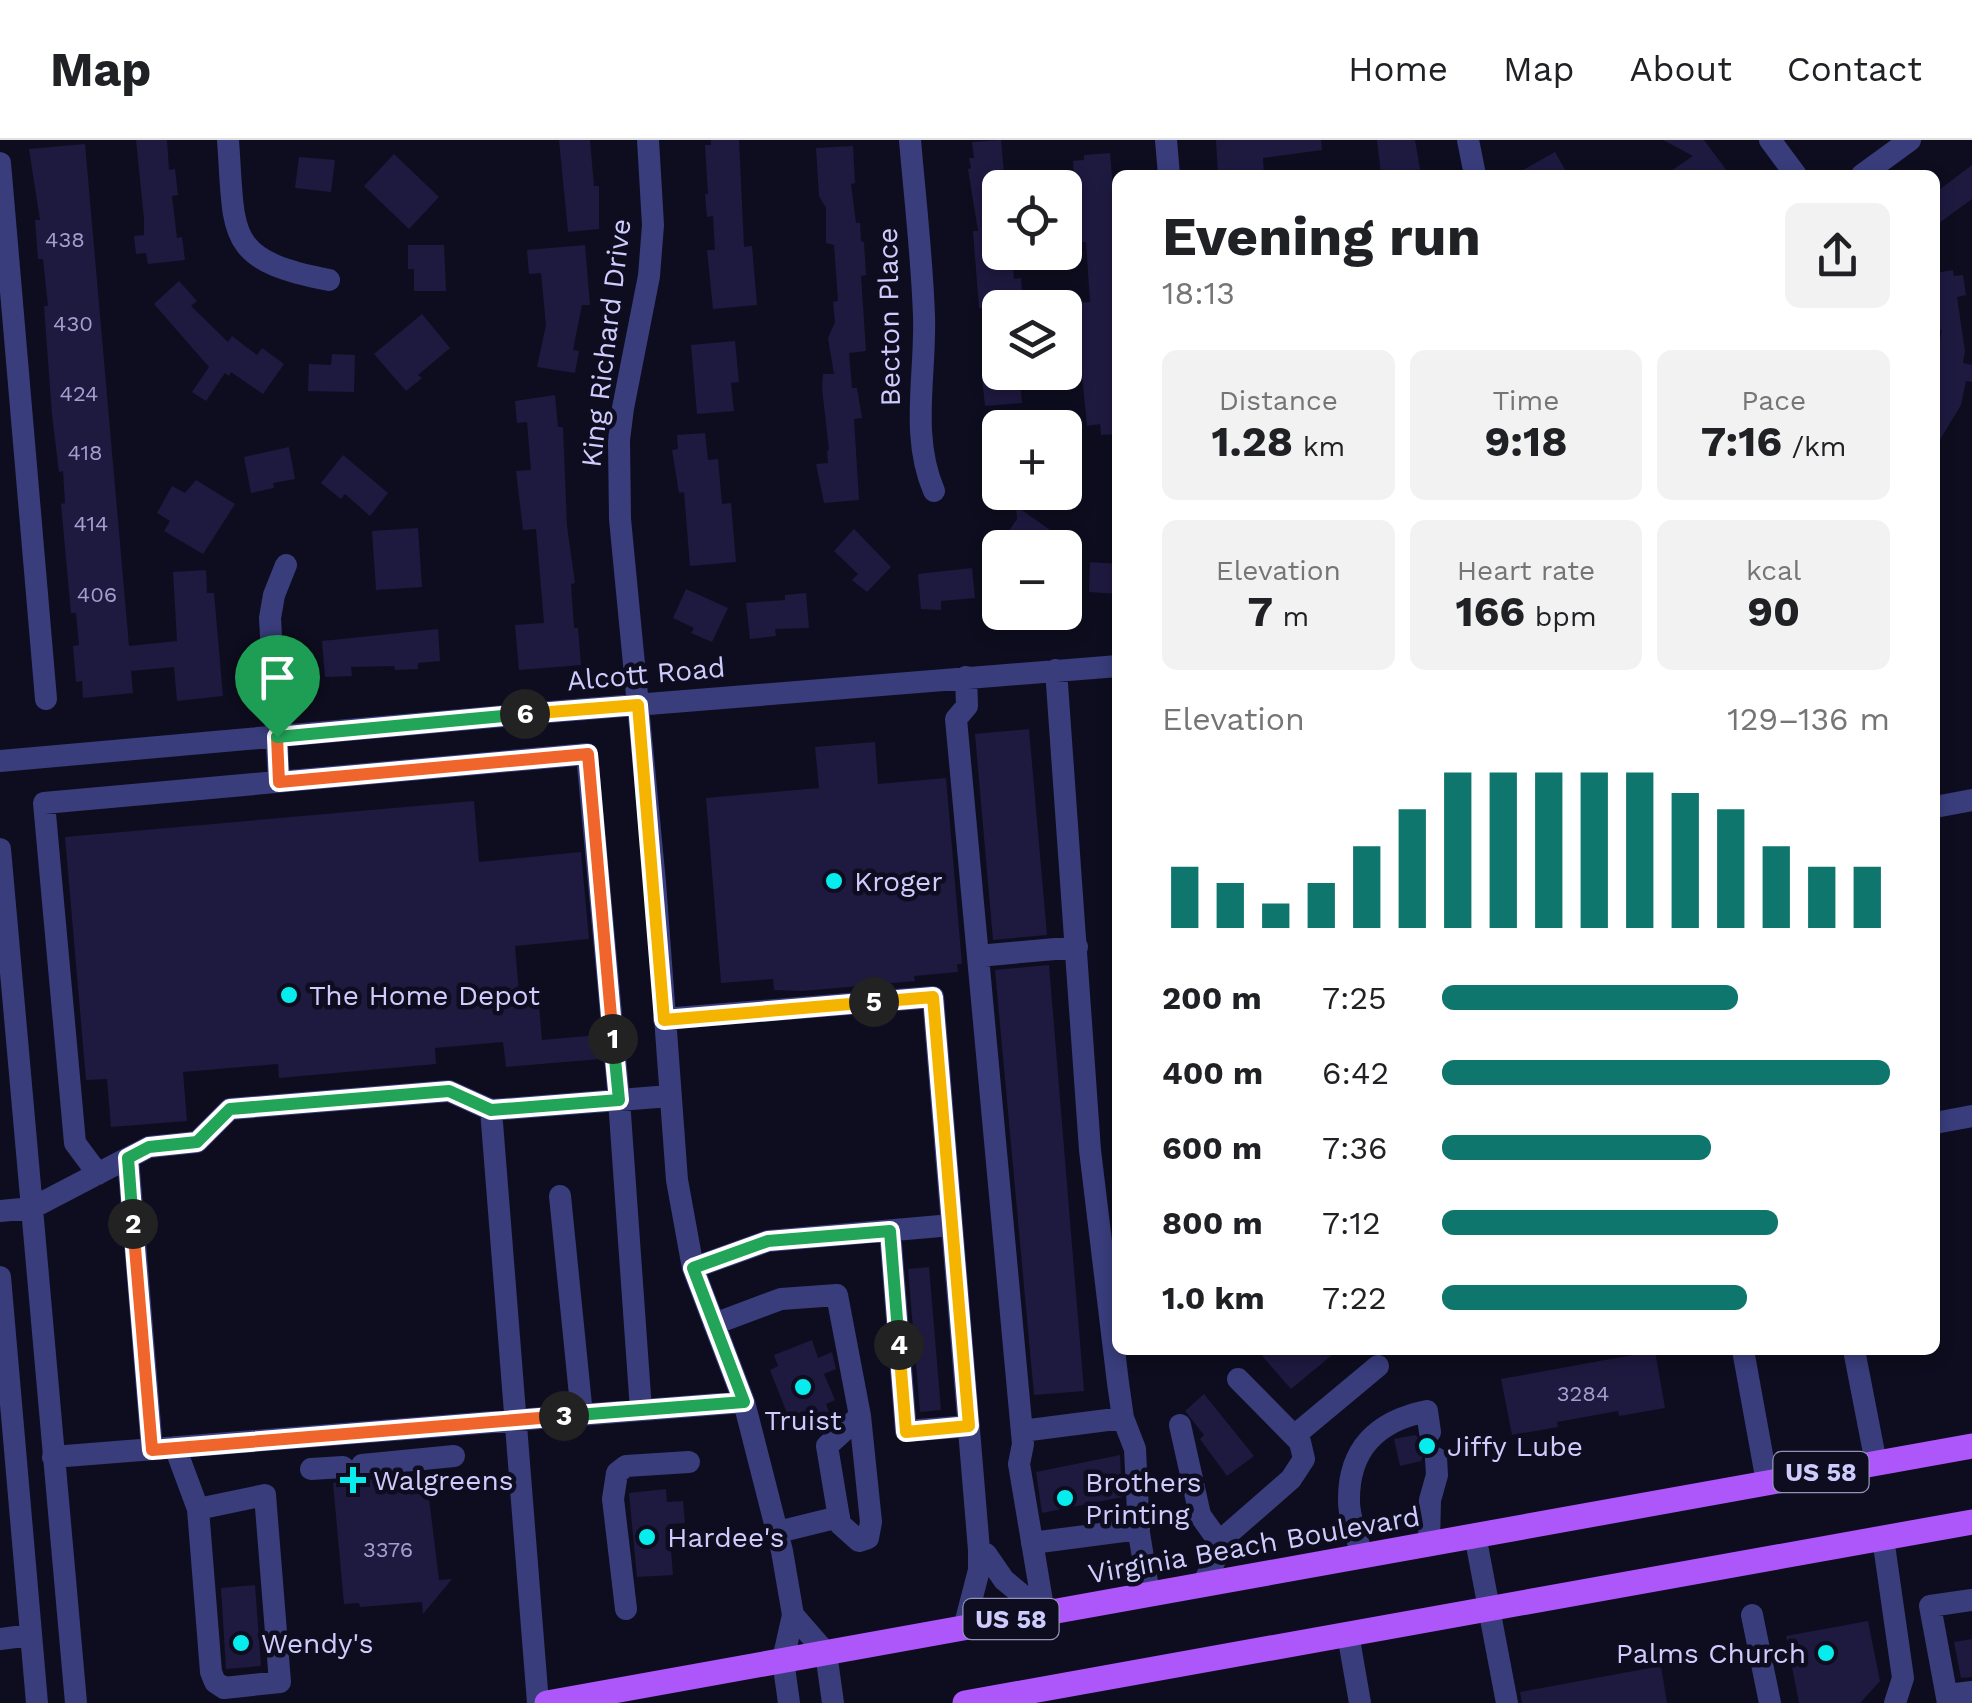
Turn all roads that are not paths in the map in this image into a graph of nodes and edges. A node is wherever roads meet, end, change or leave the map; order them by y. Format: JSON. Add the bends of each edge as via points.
{"nodes":[{"id":1,"x":228,"y":140,"type":"edge"},
{"id":2,"x":648,"y":140,"type":"edge"},
{"id":3,"x":910,"y":140,"type":"edge"},
{"id":4,"x":1166,"y":140,"type":"edge"},
{"id":5,"x":1468,"y":140,"type":"edge"},
{"id":6,"x":1770,"y":140,"type":"edge"},
{"id":7,"x":1910,"y":140,"type":"edge"},
{"id":8,"x":0,"y":163,"type":"edge"},
{"id":9,"x":1169,"y":170,"type":"edge"},
{"id":10,"x":1474,"y":170,"type":"edge"},
{"id":11,"x":1792,"y":170,"type":"edge"},
{"id":12,"x":1869,"y":170,"type":"edge"},
{"id":13,"x":329,"y":280,"type":"dead end"},
{"id":14,"x":24,"y":427,"type":"junction"},
{"id":15,"x":0,"y":430,"type":"edge"},
{"id":16,"x":934,"y":491,"type":"dead end"},
{"id":17,"x":286,"y":566,"type":"dead end"},
{"id":18,"x":1112,"y":666,"type":"edge"},
{"id":19,"x":1056,"y":670,"type":"junction"},
{"id":20,"x":966,"y":677,"type":"junction"},
{"id":21,"x":46,"y":699,"type":"dead end"},
{"id":22,"x":638,"y":705,"type":"junction"},
{"id":23,"x":277,"y":737,"type":"junction"},
{"id":24,"x":0,"y":761,"type":"edge"},
{"id":25,"x":279,"y":782,"type":"junction"},
{"id":26,"x":1972,"y":800,"type":"edge"},
{"id":27,"x":1940,"y":806,"type":"edge"},
{"id":28,"x":0,"y":849,"type":"edge"},
{"id":29,"x":1077,"y":947,"type":"junction"},
{"id":30,"x":978,"y":956,"type":"junction"},
{"id":31,"x":664,"y":1020,"type":"junction"},
{"id":32,"x":670,"y":1096,"type":"junction"},
{"id":33,"x":619,"y":1100,"type":"junction"},
{"id":34,"x":491,"y":1110,"type":"junction"},
{"id":35,"x":1972,"y":1116,"type":"edge"},
{"id":36,"x":1940,"y":1121,"type":"edge"},
{"id":37,"x":128,"y":1158,"type":"junction"},
{"id":38,"x":98,"y":1174,"type":"junction"},
{"id":39,"x":560,"y":1196,"type":"dead end"},
{"id":40,"x":32,"y":1208,"type":"junction"},
{"id":41,"x":0,"y":1211,"type":"edge"},
{"id":42,"x":952,"y":1225,"type":"junction"},
{"id":43,"x":890,"y":1231,"type":"junction"},
{"id":44,"x":693,"y":1268,"type":"junction"},
{"id":45,"x":0,"y":1276,"type":"edge"},
{"id":46,"x":714,"y":1324,"type":"junction"},
{"id":47,"x":1112,"y":1329,"type":"edge"},
{"id":48,"x":1115,"y":1355,"type":"edge"},
{"id":49,"x":1744,"y":1355,"type":"edge"},
{"id":50,"x":1855,"y":1355,"type":"edge"},
{"id":51,"x":1378,"y":1366,"type":"dead end"},
{"id":52,"x":1238,"y":1379,"type":"dead end"},
{"id":53,"x":744,"y":1402,"type":"junction"},
{"id":54,"x":640,"y":1410,"type":"junction"},
{"id":55,"x":582,"y":1415,"type":"junction"},
{"id":56,"x":860,"y":1416,"type":"junction"},
{"id":57,"x":1123,"y":1418,"type":"junction"},
{"id":58,"x":516,"y":1420,"type":"junction"},
{"id":59,"x":1180,"y":1425,"type":"dead end"},
{"id":60,"x":969,"y":1426,"type":"junction"},
{"id":61,"x":1022,"y":1431,"type":"junction"},
{"id":62,"x":1430,"y":1432,"type":"dead end"},
{"id":63,"x":1294,"y":1436,"type":"junction"},
{"id":64,"x":1972,"y":1446,"type":"edge"},
{"id":65,"x":163,"y":1448,"type":"junction"},
{"id":66,"x":454,"y":1456,"type":"dead end"},
{"id":67,"x":53,"y":1457,"type":"junction"},
{"id":68,"x":1436,"y":1458,"type":"dead end"},
{"id":69,"x":689,"y":1462,"type":"dead end"},
{"id":70,"x":1876,"y":1463,"type":"junction"},
{"id":71,"x":312,"y":1470,"type":"dead end"},
{"id":72,"x":1767,"y":1482,"type":"junction"},
{"id":73,"x":198,"y":1509,"type":"junction"},
{"id":74,"x":839,"y":1517,"type":"junction"},
{"id":75,"x":1972,"y":1522,"type":"edge"},
{"id":76,"x":1139,"y":1529,"type":"junction"},
{"id":77,"x":778,"y":1532,"type":"junction"},
{"id":78,"x":1475,"y":1535,"type":"junction"},
{"id":79,"x":1883,"y":1538,"type":"junction"},
{"id":80,"x":1032,"y":1543,"type":"junction"},
{"id":81,"x":1429,"y":1544,"type":"junction"},
{"id":82,"x":1222,"y":1546,"type":"junction"},
{"id":83,"x":979,"y":1550,"type":"junction"},
{"id":84,"x":1362,"y":1556,"type":"junction"},
{"id":85,"x":25,"y":1568,"type":"junction"},
{"id":86,"x":0,"y":1571,"type":"edge"},
{"id":87,"x":1204,"y":1584,"type":"junction"},
{"id":88,"x":1149,"y":1594,"type":"junction"},
{"id":89,"x":1972,"y":1600,"type":"edge"},
{"id":90,"x":1489,"y":1608,"type":"junction"},
{"id":91,"x":626,"y":1609,"type":"dead end"},
{"id":92,"x":1044,"y":1613,"type":"junction"},
{"id":93,"x":793,"y":1615,"type":"junction"},
{"id":94,"x":1752,"y":1615,"type":"dead end"},
{"id":95,"x":964,"y":1628,"type":"junction"},
{"id":96,"x":1348,"y":1634,"type":"junction"},
{"id":97,"x":31,"y":1635,"type":"junction"},
{"id":98,"x":0,"y":1639,"type":"edge"},
{"id":99,"x":826,"y":1653,"type":"junction"},
{"id":100,"x":783,"y":1660,"type":"junction"},
{"id":101,"x":281,"y":1693,"type":"edge"},
{"id":102,"x":1084,"y":1693,"type":"edge"},
{"id":103,"x":1963,"y":1695,"type":"edge"},
{"id":104,"x":1359,"y":1701,"type":"edge"},
{"id":105,"x":37,"y":1703,"type":"edge"},
{"id":106,"x":76,"y":1703,"type":"edge"},
{"id":107,"x":538,"y":1703,"type":"edge"},
{"id":108,"x":547,"y":1703,"type":"edge"},
{"id":109,"x":789,"y":1703,"type":"edge"},
{"id":110,"x":833,"y":1703,"type":"edge"},
{"id":111,"x":966,"y":1703,"type":"edge"},
{"id":112,"x":1507,"y":1703,"type":"edge"},
{"id":113,"x":1770,"y":1703,"type":"edge"},
{"id":114,"x":1895,"y":1703,"type":"edge"}],
"edges":[{"from":1,"to":13,"type":"street","via":[[234,220],[244,245],[273,266]]},
{"from":2,"to":22,"type":"street","name":"King Richard Drive","via":[[649,276],[619,440]]},
{"from":3,"to":16,"type":"street","name":"Becton Place","via":[[924,320],[920,442]]},
{"from":4,"to":9,"type":"street"},
{"from":5,"to":10,"type":"street"},
{"from":6,"to":11,"type":"street"},
{"from":7,"to":12,"type":"street"},
{"from":8,"to":14,"type":"street"},
{"from":14,"to":15,"type":"street"},
{"from":14,"to":21,"type":"street"},
{"from":17,"to":23,"type":"street","via":[[270,618]]},
{"from":18,"to":19,"type":"street","name":"Alcott Road"},
{"from":19,"to":20,"type":"street","name":"Alcott Road"},
{"from":19,"to":29,"type":"street"},
{"from":20,"to":22,"type":"street","name":"Alcott Road"},
{"from":20,"to":30,"type":"street","via":[[966,706],[956,719]]},
{"from":22,"to":23,"type":"street","name":"Alcott Road"},
{"from":22,"to":31,"type":"street","name":"King Richard Drive"},
{"from":23,"to":24,"type":"street","name":"Alcott Road"},
{"from":23,"to":25,"type":"street"},
{"from":25,"to":33,"type":"street","via":[[588,754]]},
{"from":25,"to":38,"type":"street","via":[[44,804],[75,1142]]},
{"from":26,"to":27,"type":"street"},
{"from":28,"to":40,"type":"street"},
{"from":29,"to":30,"type":"street"},
{"from":29,"to":47,"type":"street","via":[[1090,1150]]},
{"from":30,"to":61,"type":"street"},
{"from":31,"to":32,"type":"street","name":"King Richard Drive"},
{"from":31,"to":42,"type":"street","via":[[933,997]]},
{"from":32,"to":33,"type":"street"},
{"from":32,"to":44,"type":"street","name":"King Richard Drive"},
{"from":33,"to":34,"type":"street"},
{"from":33,"to":54,"type":"street"},
{"from":34,"to":37,"type":"street","via":[[449,1091],[230,1109],[197,1142],[149,1147]]},
{"from":34,"to":58,"type":"street"},
{"from":35,"to":36,"type":"street"},
{"from":37,"to":38,"type":"street"},
{"from":37,"to":65,"type":"street"},
{"from":38,"to":40,"type":"street"},
{"from":39,"to":55,"type":"street"},
{"from":40,"to":41,"type":"street"},
{"from":40,"to":67,"type":"street"},
{"from":42,"to":43,"type":"street"},
{"from":42,"to":60,"type":"street"},
{"from":43,"to":44,"type":"street","via":[[768,1241]]},
{"from":43,"to":60,"type":"street","via":[[906,1432]]},
{"from":44,"to":46,"type":"street","name":"King Richard Drive"},
{"from":45,"to":85,"type":"street"},
{"from":46,"to":53,"type":"street","name":"King Richard Drive"},
{"from":46,"to":56,"type":"street","via":[[781,1299],[837,1295]]},
{"from":48,"to":57,"type":"street"},
{"from":49,"to":72,"type":"street"},
{"from":50,"to":70,"type":"street"},
{"from":51,"to":63,"type":"street"},
{"from":52,"to":63,"type":"street"},
{"from":53,"to":54,"type":"street"},
{"from":53,"to":77,"type":"street","name":"King Richard Drive"},
{"from":54,"to":55,"type":"street"},
{"from":55,"to":58,"type":"street"},
{"from":56,"to":74,"type":"street","via":[[827,1446]]},
{"from":56,"to":74,"type":"street","via":[[868,1538],[859,1542],[849,1535]]},
{"from":57,"to":61,"type":"street"},
{"from":57,"to":76,"type":"street","via":[[1135,1449]]},
{"from":58,"to":65,"type":"street"},
{"from":58,"to":107,"type":"street"},
{"from":59,"to":82,"type":"street","via":[[1200,1515]]},
{"from":60,"to":83,"type":"street"},
{"from":61,"to":80,"type":"street","via":[[1019,1464]]},
{"from":62,"to":84,"type":"street","via":[[1427,1411],[1403,1416],[1379,1428],[1357,1456],[1348,1503]]},
{"from":63,"to":82,"type":"street","via":[[1302,1466]]},
{"from":64,"to":70,"type":"main road","name":"Virginia Beach Boulevard","number":"US 58"},
{"from":65,"to":67,"type":"street"},
{"from":65,"to":73,"type":"street"},
{"from":66,"to":71,"type":"street"},
{"from":67,"to":106,"type":"street"},
{"from":68,"to":81,"type":"street"},
{"from":69,"to":91,"type":"street","via":[[617,1472],[612,1499]]},
{"from":70,"to":72,"type":"main road","name":"Virginia Beach Boulevard","number":"US 58"},
{"from":72,"to":78,"type":"main road","name":"Virginia Beach Boulevard","number":"US 58"},
{"from":73,"to":101,"type":"street","via":[[215,1682]]},
{"from":73,"to":101,"type":"street","via":[[265,1494]]},
{"from":74,"to":77,"type":"street"},
{"from":75,"to":79,"type":"main road"},
{"from":76,"to":80,"type":"street"},
{"from":76,"to":88,"type":"street"},
{"from":77,"to":93,"type":"street","name":"King Richard Drive"},
{"from":78,"to":81,"type":"main road","name":"Virginia Beach Boulevard","number":"US 58"},
{"from":78,"to":90,"type":"street"},
{"from":79,"to":90,"type":"main road"},
{"from":79,"to":114,"type":"street","via":[[1904,1678]]},
{"from":80,"to":92,"type":"street"},
{"from":81,"to":84,"type":"main road","name":"Virginia Beach Boulevard","number":"US 58"},
{"from":82,"to":87,"type":"street"},
{"from":83,"to":92,"type":"street"},
{"from":83,"to":95,"type":"street"},
{"from":84,"to":87,"type":"main road","name":"Virginia Beach Boulevard","number":"US 58"},
{"from":85,"to":86,"type":"street"},
{"from":85,"to":97,"type":"street"},
{"from":87,"to":88,"type":"main road","name":"Virginia Beach Boulevard","number":"US 58"},
{"from":88,"to":92,"type":"main road","name":"Virginia Beach Boulevard","number":"US 58"},
{"from":89,"to":103,"type":"street","via":[[1930,1606]]},
{"from":90,"to":96,"type":"main road"},
{"from":90,"to":112,"type":"street"},
{"from":92,"to":95,"type":"main road","name":"Virginia Beach Boulevard","number":"US 58"},
{"from":93,"to":99,"type":"street"},
{"from":93,"to":100,"type":"street","name":"King Richard Drive"},
{"from":94,"to":113,"type":"street"},
{"from":95,"to":99,"type":"main road","name":"Virginia Beach Boulevard","number":"US 58"},
{"from":96,"to":102,"type":"main road"},
{"from":96,"to":104,"type":"street"},
{"from":97,"to":98,"type":"street"},
{"from":97,"to":105,"type":"street"},
{"from":99,"to":100,"type":"main road","name":"Virginia Beach Boulevard","number":"US 58"},
{"from":99,"to":110,"type":"street"},
{"from":100,"to":108,"type":"main road","name":"Virginia Beach Boulevard","number":"US 58"},
{"from":100,"to":109,"type":"street"},
{"from":102,"to":111,"type":"main road"}]}
